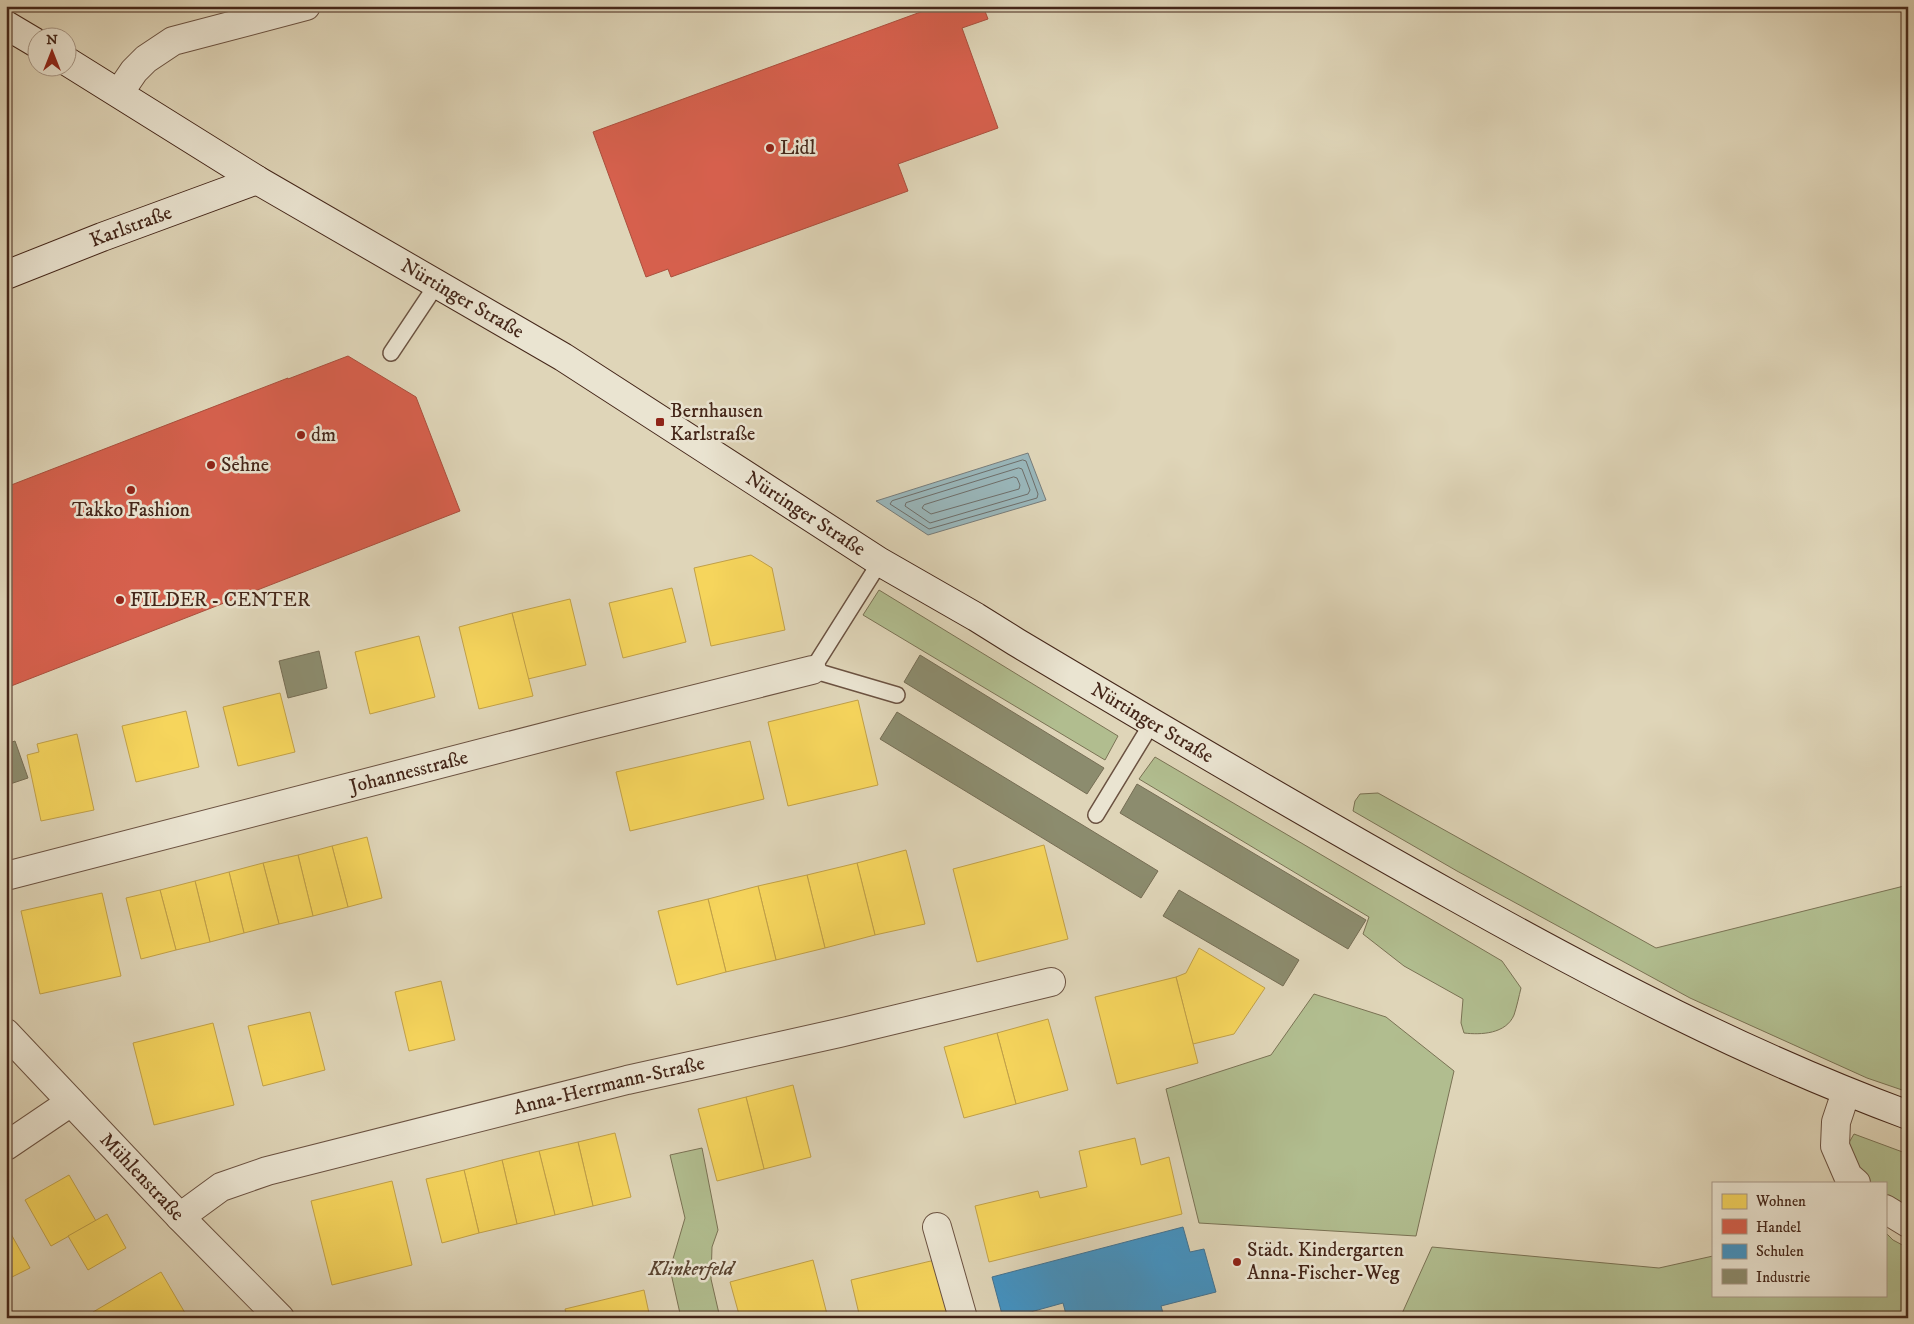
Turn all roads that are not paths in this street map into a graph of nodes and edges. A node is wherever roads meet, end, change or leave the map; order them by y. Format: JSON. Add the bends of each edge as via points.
{"nodes":[{"id":1,"x":306,"y":6,"type":"edge"},
{"id":2,"x":6,"y":24,"type":"edge"},
{"id":3,"x":28,"y":38,"type":"edge"},
{"id":4,"x":78,"y":68,"type":"edge"},
{"id":5,"x":119,"y":92,"type":"junction"},
{"id":6,"x":257,"y":180,"type":"junction"},
{"id":7,"x":6,"y":275,"type":"edge"},
{"id":8,"x":437,"y":284,"type":"junction"},
{"id":9,"x":391,"y":353,"type":"dead end"},
{"id":10,"x":880,"y":562,"type":"junction"},
{"id":11,"x":812,"y":670,"type":"junction"},
{"id":12,"x":897,"y":695,"type":"dead end"},
{"id":13,"x":1152,"y":723,"type":"junction"},
{"id":14,"x":1096,"y":815,"type":"dead end"},
{"id":15,"x":6,"y":876,"type":"edge"},
{"id":16,"x":1051,"y":982,"type":"dead end"},
{"id":17,"x":6,"y":1032,"type":"edge"},
{"id":18,"x":1846,"y":1092,"type":"junction"},
{"id":19,"x":71,"y":1102,"type":"junction"},
{"id":20,"x":1908,"y":1115,"type":"edge"},
{"id":21,"x":6,"y":1146,"type":"edge"},
{"id":22,"x":1855,"y":1182,"type":"edge"},
{"id":23,"x":1886,"y":1210,"type":"edge"},
{"id":24,"x":180,"y":1218,"type":"junction"},
{"id":25,"x":1908,"y":1223,"type":"edge"},
{"id":26,"x":937,"y":1227,"type":"dead end"},
{"id":27,"x":280,"y":1318,"type":"edge"},
{"id":28,"x":963,"y":1318,"type":"edge"}],
"edges":[{"from":1,"to":5,"type":"street","via":[[173,41],[146,59]]},
{"from":2,"to":3,"type":"street"},
{"from":4,"to":5,"type":"street","name":"Nürtinger Straße"},
{"from":5,"to":6,"type":"street","name":"Nürtinger Straße"},
{"from":6,"to":7,"type":"street","name":"Karlstraße"},
{"from":6,"to":8,"type":"street","name":"Nürtinger Straße"},
{"from":8,"to":9,"type":"lane"},
{"from":8,"to":10,"type":"street","name":"Nürtinger Straße","via":[[563,357]]},
{"from":10,"to":11,"type":"lane"},
{"from":10,"to":13,"type":"street","name":"Nürtinger Straße"},
{"from":11,"to":12,"type":"lane"},
{"from":11,"to":15,"type":"street","name":"Johannesstraße"},
{"from":13,"to":14,"type":"lane"},
{"from":13,"to":18,"type":"street","name":"Nürtinger Straße","via":[[1551,951],[1667,1010]]},
{"from":16,"to":24,"type":"street","name":"Anna-Herrmann-Straße","via":[[628,1080],[266,1171],[221,1187]]},
{"from":17,"to":19,"type":"street","name":"Mühlenstraße"},
{"from":18,"to":20,"type":"street","name":"Nürtinger Straße"},
{"from":18,"to":22,"type":"street","via":[[1836,1122],[1835,1146],[1848,1176]]},
{"from":19,"to":21,"type":"street"},
{"from":19,"to":24,"type":"street","name":"Mühlenstraße"},
{"from":23,"to":25,"type":"street"},
{"from":24,"to":27,"type":"street","name":"Mühlenstraße"},
{"from":26,"to":28,"type":"street"}]}
